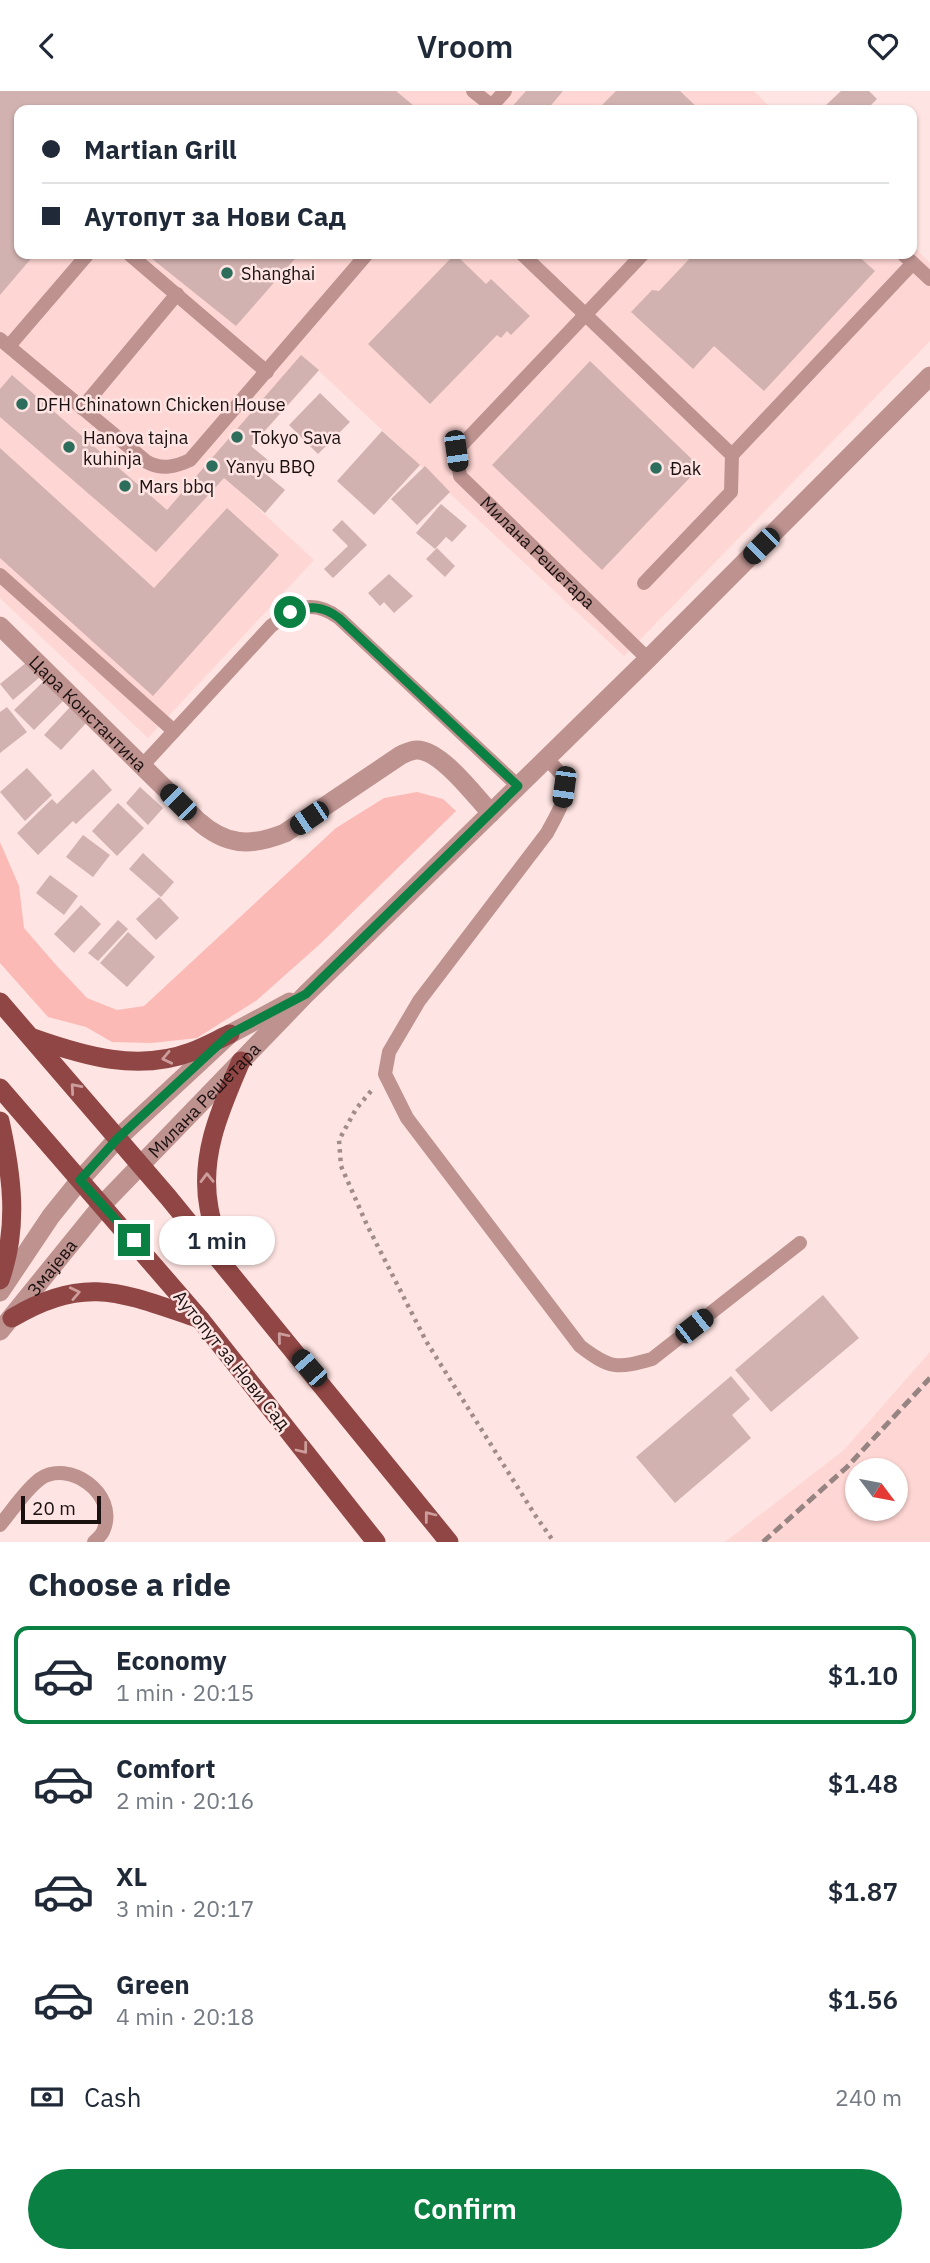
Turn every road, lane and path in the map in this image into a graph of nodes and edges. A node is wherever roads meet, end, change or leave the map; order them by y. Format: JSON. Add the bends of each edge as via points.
{"nodes":[{"id":1,"x":474,"y":91,"type":"edge"},
{"id":2,"x":505,"y":91,"type":"edge"},
{"id":3,"x":487,"y":105,"type":"edge"},
{"id":4,"x":493,"y":105,"type":"edge"},
{"id":5,"x":83,"y":259,"type":"edge"},
{"id":6,"x":135,"y":259,"type":"edge"},
{"id":7,"x":363,"y":259,"type":"edge"},
{"id":8,"x":527,"y":259,"type":"edge"},
{"id":9,"x":638,"y":259,"type":"edge"},
{"id":10,"x":908,"y":259,"type":"edge"},
{"id":11,"x":930,"y":279,"type":"edge"},
{"id":12,"x":177,"y":294,"type":"junction"},
{"id":13,"x":584,"y":315,"type":"junction"},
{"id":14,"x":4,"y":343,"type":"edge"},
{"id":15,"x":267,"y":372,"type":"junction"},
{"id":16,"x":930,"y":376,"type":"edge"},
{"id":17,"x":82,"y":408,"type":"junction"},
{"id":18,"x":732,"y":455,"type":"junction"},
{"id":19,"x":0,"y":575,"type":"edge"},
{"id":20,"x":643,"y":583,"type":"dead end"},
{"id":21,"x":0,"y":626,"type":"edge"},
{"id":22,"x":648,"y":659,"type":"junction"},
{"id":23,"x":174,"y":731,"type":"junction"},
{"id":24,"x":546,"y":758,"type":"junction"},
{"id":25,"x":142,"y":766,"type":"junction"},
{"id":26,"x":518,"y":786,"type":"junction"},
{"id":27,"x":491,"y":813,"type":"junction"},
{"id":28,"x":306,"y":994,"type":"junction"},
{"id":29,"x":0,"y":1002,"type":"edge"},
{"id":30,"x":230,"y":1034,"type":"junction"},
{"id":31,"x":32,"y":1038,"type":"junction"},
{"id":32,"x":241,"y":1061,"type":"junction"},
{"id":33,"x":385,"y":1074,"type":"junction"},
{"id":34,"x":0,"y":1088,"type":"edge"},
{"id":35,"x":0,"y":1121,"type":"edge"},
{"id":36,"x":117,"y":1139,"type":"junction"},
{"id":37,"x":139,"y":1166,"type":"junction"},
{"id":38,"x":80,"y":1180,"type":"junction"},
{"id":39,"x":103,"y":1204,"type":"junction"},
{"id":40,"x":800,"y":1243,"type":"dead end"},
{"id":41,"x":227,"y":1268,"type":"junction"},
{"id":42,"x":0,"y":1280,"type":"edge"},
{"id":43,"x":0,"y":1292,"type":"edge"},
{"id":44,"x":200,"y":1319,"type":"junction"},
{"id":45,"x":6,"y":1325,"type":"edge"},
{"id":46,"x":0,"y":1525,"type":"edge"},
{"id":47,"x":94,"y":1542,"type":"edge"},
{"id":48,"x":376,"y":1542,"type":"edge"},
{"id":49,"x":449,"y":1542,"type":"edge"},
{"id":50,"x":554,"y":1542,"type":"edge"}],
"edges":[{"from":1,"to":3,"type":"lane"},
{"from":2,"to":4,"type":"lane"},
{"from":5,"to":14,"type":"lane"},
{"from":6,"to":12,"type":"lane"},
{"from":7,"to":15,"type":"lane"},
{"from":8,"to":13,"type":"lane"},
{"from":9,"to":13,"type":"lane","name":"Милана Решетара"},
{"from":10,"to":11,"type":"lane"},
{"from":10,"to":18,"type":"lane"},
{"from":12,"to":15,"type":"lane"},
{"from":12,"to":17,"type":"lane"},
{"from":13,"to":18,"type":"lane"},
{"from":13,"to":22,"type":"lane","name":"Милана Решетара","via":[[456,451],[460,475]]},
{"from":14,"to":17,"type":"lane"},
{"from":15,"to":17,"type":"lane","via":[[190,460],[177,466],[147,462]]},
{"from":16,"to":22,"type":"street","name":"Милана Решетара"},
{"from":18,"to":20,"type":"lane","via":[[731,492]]},
{"from":19,"to":23,"type":"lane"},
{"from":21,"to":25,"type":"street","name":"Цара Константина"},
{"from":22,"to":24,"type":"street","name":"Милана Решетара"},
{"from":23,"to":25,"type":"lane"},
{"from":23,"to":26,"type":"lane","via":[[271,626],[308,606],[326,608]]},
{"from":24,"to":26,"type":"street","name":"Милана Решетара"},
{"from":24,"to":33,"type":"lane","via":[[564,779],[562,801],[547,832],[419,1001],[389,1052]]},
{"from":25,"to":27,"type":"street","name":"Цара Константина","via":[[207,829],[246,843],[285,833],[401,755],[417,750],[441,761]]},
{"from":26,"to":27,"type":"street","name":"Милана Решетара"},
{"from":27,"to":28,"type":"street","name":"Милана Решетара"},
{"from":28,"to":30,"type":"street","name":"Милана Решетара"},
{"from":28,"to":32,"type":"street","name":"Милана Решетара"},
{"from":29,"to":31,"type":"main road"},
{"from":30,"to":31,"type":"main road","one_way":true,"via":[[189,1053],[130,1062],[82,1055]]},
{"from":30,"to":36,"type":"street","name":"Милана Решетара"},
{"from":36,"to":31,"type":"main road","one_way":true},
{"from":32,"to":37,"type":"street","name":"Милана Решетара"},
{"from":41,"to":32,"type":"main road","one_way":true,"via":[[209,1208],[207,1167],[214,1127]]},
{"from":33,"to":40,"type":"lane","via":[[407,1118],[580,1346],[598,1360],[624,1367],[652,1359]]},
{"from":33,"to":50,"type":"path","via":[[356,1109],[340,1140],[341,1166],[426,1341]]},
{"from":34,"to":38,"type":"main road","name":"Аутопут за Нови Сад"},
{"from":35,"to":42,"type":"main road","via":[[12,1192],[12,1231]]},
{"from":36,"to":37,"type":"main road"},
{"from":36,"to":38,"type":"street","name":"Милана Решетара"},
{"from":37,"to":39,"type":"street","name":"Милана Решетара"},
{"from":37,"to":41,"type":"main road"},
{"from":38,"to":39,"type":"main road","name":"Аутопут за Нови Сад"},
{"from":38,"to":43,"type":"street","name":"Змајева"},
{"from":39,"to":44,"type":"main road","name":"Аутопут за Нови Сад"},
{"from":39,"to":45,"type":"street","name":"Змајева"},
{"from":49,"to":41,"type":"main road","one_way":true},
{"from":45,"to":44,"type":"main road","one_way":true,"via":[[44,1302],[80,1290],[126,1295]]},
{"from":44,"to":48,"type":"main road","name":"Аутопут за Нови Сад","one_way":true},
{"from":46,"to":47,"type":"lane","via":[[41,1478],[69,1475],[90,1483],[106,1507],[104,1530]]}]}
